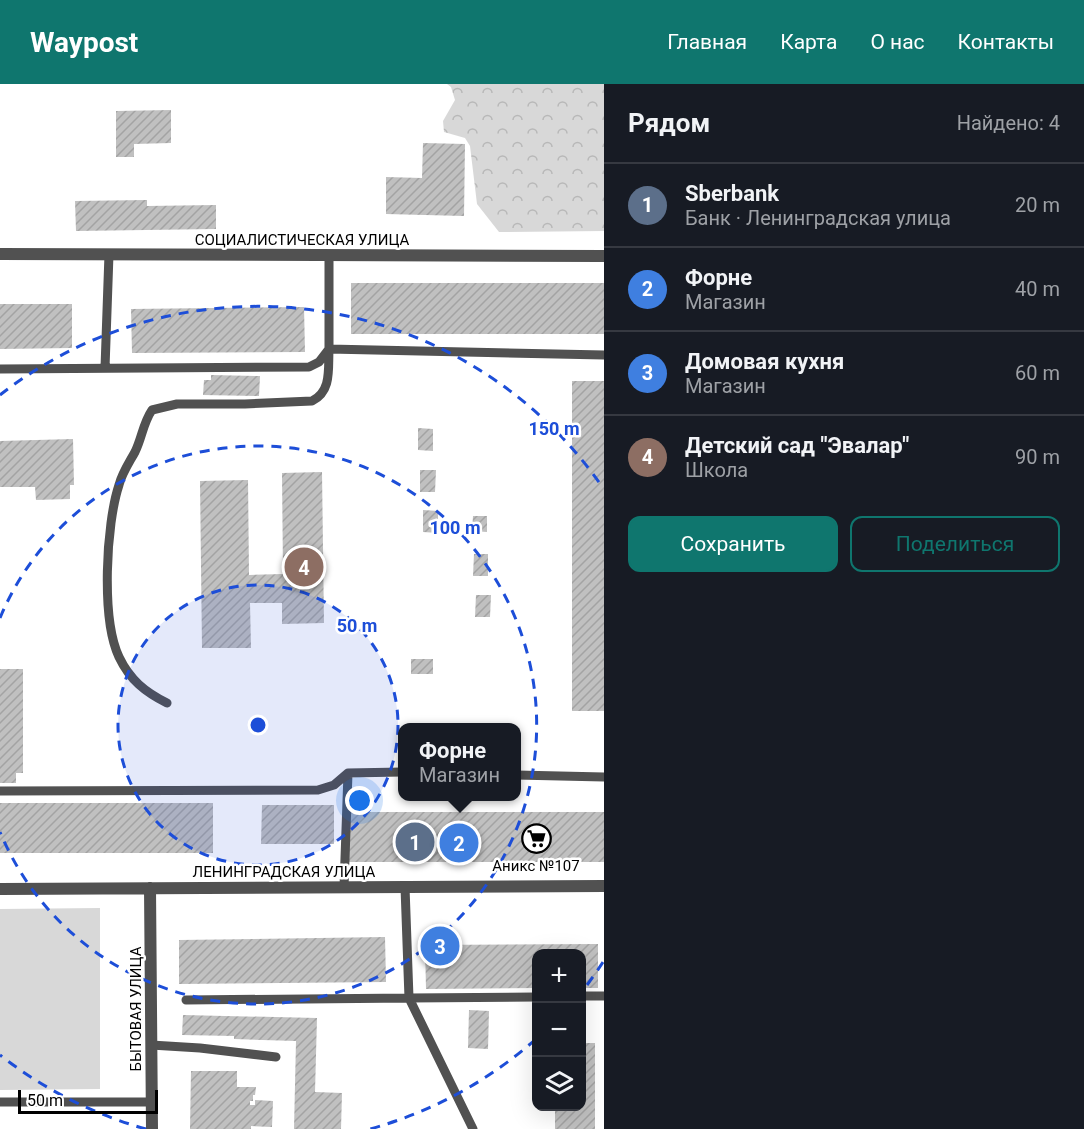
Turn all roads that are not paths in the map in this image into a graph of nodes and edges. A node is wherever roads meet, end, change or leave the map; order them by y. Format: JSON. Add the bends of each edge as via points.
{"nodes":[{"id":1,"x":0,"y":254,"type":"edge"},
{"id":2,"x":109,"y":254,"type":"junction"},
{"id":3,"x":329,"y":255,"type":"junction"},
{"id":4,"x":604,"y":255,"type":"edge"},
{"id":5,"x":329,"y":349,"type":"junction"},
{"id":6,"x":604,"y":355,"type":"edge"},
{"id":7,"x":105,"y":368,"type":"junction"},
{"id":8,"x":0,"y":369,"type":"edge"},
{"id":9,"x":168,"y":703,"type":"dead end"},
{"id":10,"x":398,"y":772,"type":"edge"},
{"id":11,"x":348,"y":773,"type":"junction"},
{"id":12,"x":521,"y":775,"type":"edge"},
{"id":13,"x":604,"y":777,"type":"edge"},
{"id":14,"x":0,"y":791,"type":"edge"},
{"id":15,"x":604,"y":886,"type":"edge"},
{"id":16,"x":344,"y":887,"type":"junction"},
{"id":17,"x":405,"y":887,"type":"junction"},
{"id":18,"x":150,"y":888,"type":"junction"},
{"id":19,"x":0,"y":889,"type":"edge"},
{"id":20,"x":586,"y":996,"type":"edge"},
{"id":21,"x":604,"y":996,"type":"edge"},
{"id":22,"x":532,"y":997,"type":"edge"},
{"id":23,"x":409,"y":998,"type":"junction"},
{"id":24,"x":186,"y":1000,"type":"dead end"},
{"id":25,"x":151,"y":1045,"type":"junction"},
{"id":26,"x":276,"y":1057,"type":"dead end"},
{"id":27,"x":0,"y":1102,"type":"edge"},
{"id":28,"x":151,"y":1102,"type":"junction"},
{"id":29,"x":152,"y":1129,"type":"edge"},
{"id":30,"x":473,"y":1129,"type":"edge"}],
"edges":[{"from":1,"to":2,"type":"street","name":"СОЦИАЛИСТИЧЕСКАЯ УЛИЦА"},
{"from":2,"to":3,"type":"street","name":"СОЦИАЛИСТИЧЕСКАЯ УЛИЦА"},
{"from":2,"to":7,"type":"lane"},
{"from":3,"to":4,"type":"street","name":"СОЦИАЛИСТИЧЕСКАЯ УЛИЦА"},
{"from":3,"to":5,"type":"lane"},
{"from":5,"to":6,"type":"lane"},
{"from":5,"to":7,"type":"lane","via":[[309,367]]},
{"from":5,"to":9,"type":"lane","via":[[327,385],[320,397],[312,401],[177,404],[152,410],[146,419],[119,483],[111,515],[111,625],[119,656],[134,680]]},
{"from":7,"to":8,"type":"lane"},
{"from":10,"to":11,"type":"lane"},
{"from":11,"to":14,"type":"lane","via":[[334,785],[318,790]]},
{"from":11,"to":16,"type":"lane"},
{"from":12,"to":13,"type":"lane"},
{"from":15,"to":17,"type":"street","name":"ЛЕНИНГРАДСКАЯ УЛИЦА"},
{"from":16,"to":17,"type":"street","name":"ЛЕНИНГРАДСКАЯ УЛИЦА"},
{"from":16,"to":18,"type":"street","name":"ЛЕНИНГРАДСКАЯ УЛИЦА"},
{"from":17,"to":23,"type":"lane"},
{"from":18,"to":19,"type":"street","name":"ЛЕНИНГРАДСКАЯ УЛИЦА"},
{"from":18,"to":25,"type":"street","name":"БЫТОВАЯ УЛИЦА"},
{"from":20,"to":21,"type":"lane"},
{"from":22,"to":23,"type":"lane"},
{"from":23,"to":24,"type":"lane"},
{"from":23,"to":30,"type":"lane"},
{"from":25,"to":26,"type":"lane"},
{"from":25,"to":28,"type":"street","name":"БЫТОВАЯ УЛИЦА"},
{"from":27,"to":28,"type":"lane"},
{"from":28,"to":29,"type":"street","name":"БЫТОВАЯ УЛИЦА"}]}
